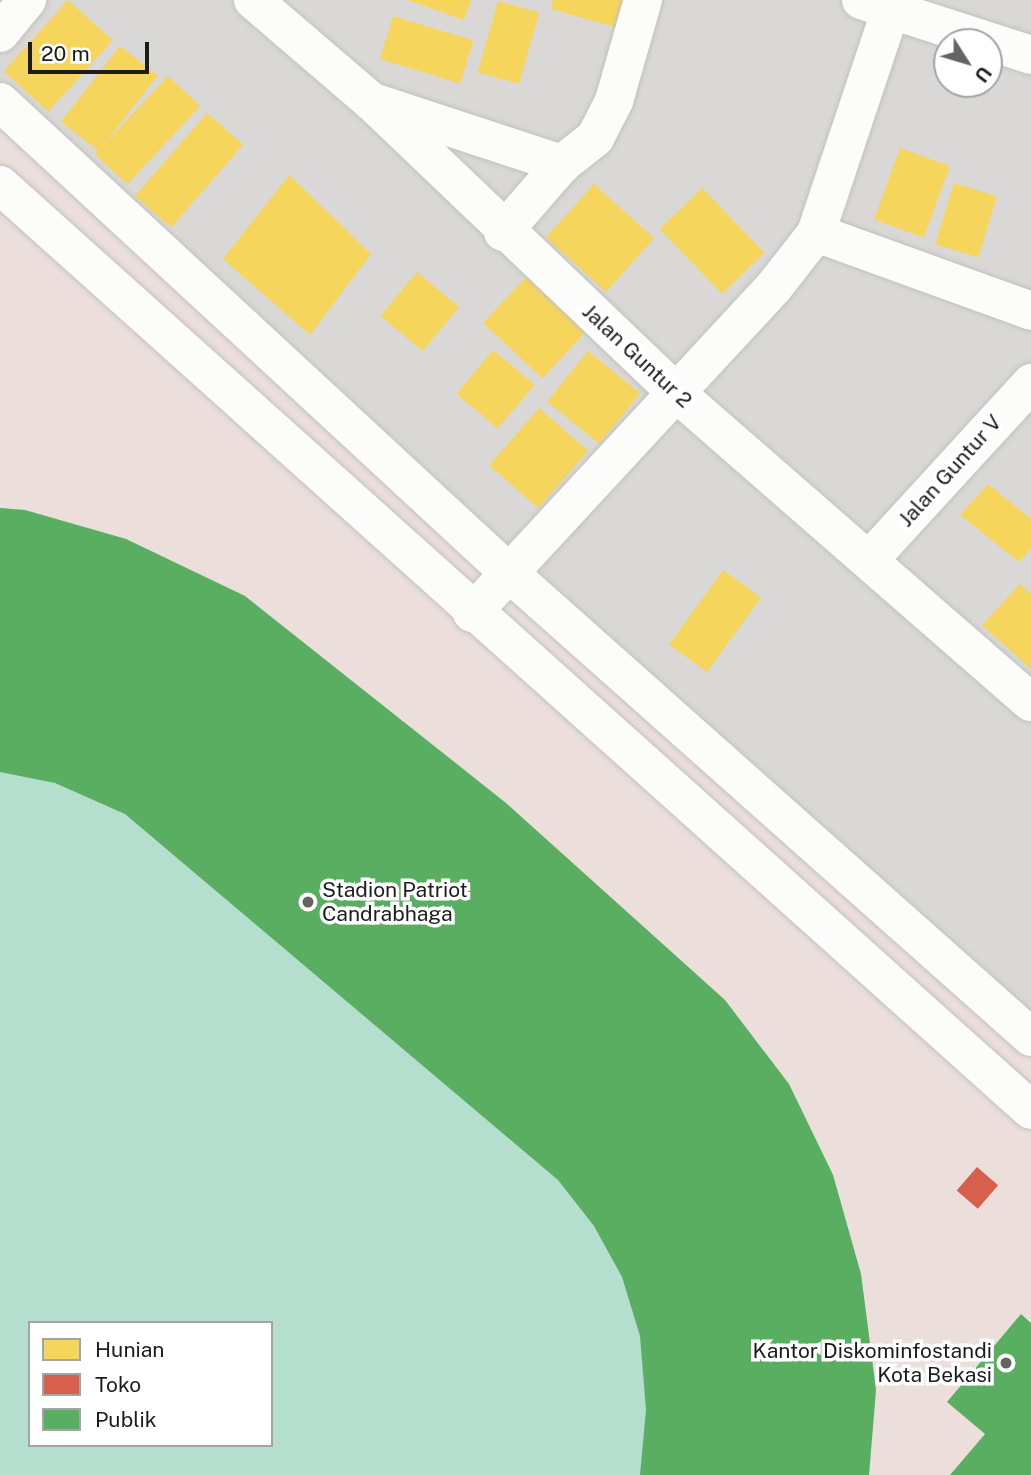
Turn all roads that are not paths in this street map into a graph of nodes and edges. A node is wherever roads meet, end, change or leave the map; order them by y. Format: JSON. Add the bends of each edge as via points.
{"nodes":[{"id":1,"x":27,"y":0,"type":"edge"},
{"id":2,"x":253,"y":0,"type":"edge"},
{"id":3,"x":643,"y":0,"type":"edge"},
{"id":4,"x":882,"y":3,"type":"edge"},
{"id":5,"x":0,"y":33,"type":"edge"},
{"id":6,"x":1031,"y":55,"type":"edge"},
{"id":7,"x":371,"y":101,"type":"junction"},
{"id":8,"x":0,"y":102,"type":"edge"},
{"id":9,"x":562,"y":164,"type":"junction"},
{"id":10,"x":0,"y":185,"type":"edge"},
{"id":11,"x":503,"y":232,"type":"junction"},
{"id":12,"x":816,"y":233,"type":"junction"},
{"id":13,"x":1031,"y":311,"type":"edge"},
{"id":14,"x":1031,"y":383,"type":"edge"},
{"id":15,"x":674,"y":391,"type":"junction"},
{"id":16,"x":870,"y":559,"type":"junction"},
{"id":17,"x":508,"y":572,"type":"junction"},
{"id":18,"x":472,"y":613,"type":"junction"},
{"id":19,"x":1031,"y":702,"type":"edge"},
{"id":20,"x":1031,"y":1037,"type":"edge"},
{"id":21,"x":1031,"y":1110,"type":"edge"}],
"edges":[{"from":1,"to":5,"type":"street"},
{"from":2,"to":7,"type":"street","name":"Jalan Guntur 2"},
{"from":3,"to":9,"type":"street","via":[[614,101],[595,138]]},
{"from":4,"to":6,"type":"street"},
{"from":4,"to":12,"type":"street"},
{"from":7,"to":9,"type":"street"},
{"from":7,"to":11,"type":"street","name":"Jalan Guntur 2"},
{"from":8,"to":17,"type":"street"},
{"from":9,"to":11,"type":"street"},
{"from":10,"to":18,"type":"street"},
{"from":11,"to":15,"type":"street","name":"Jalan Guntur 2"},
{"from":12,"to":13,"type":"street"},
{"from":12,"to":15,"type":"street","via":[[774,287]]},
{"from":14,"to":16,"type":"street","name":"Jalan Guntur V"},
{"from":15,"to":16,"type":"street","name":"Jalan Guntur 2"},
{"from":15,"to":17,"type":"street"},
{"from":16,"to":19,"type":"street","name":"Jalan Guntur 2"},
{"from":17,"to":18,"type":"street"},
{"from":17,"to":20,"type":"street"},
{"from":18,"to":21,"type":"street"}]}
